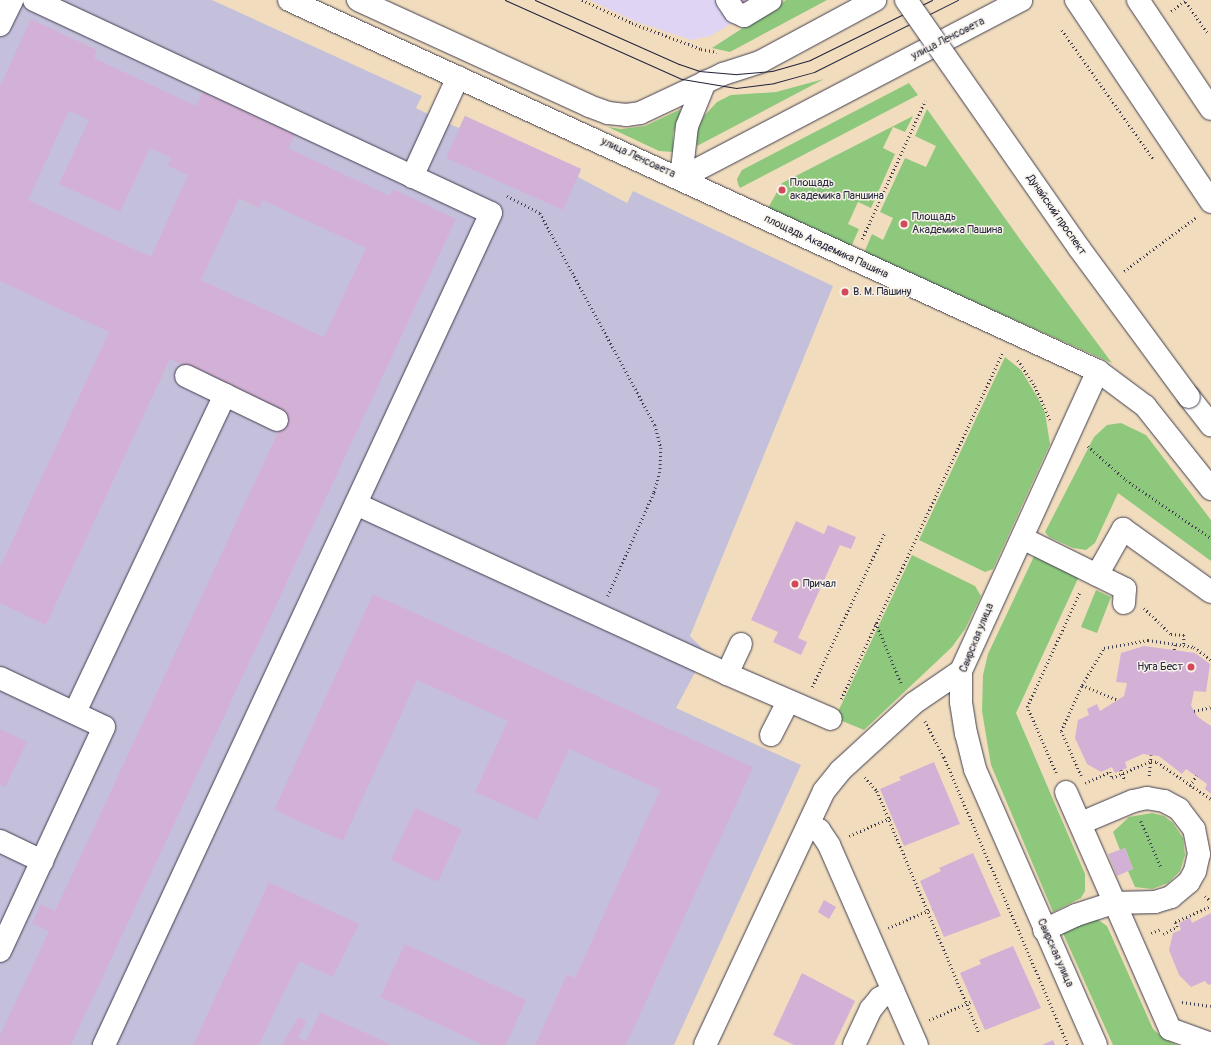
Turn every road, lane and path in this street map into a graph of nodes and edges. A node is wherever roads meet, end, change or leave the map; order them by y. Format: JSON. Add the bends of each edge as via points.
{"nodes":[{"id":1,"x":12,"y":0,"type":"edge"},
{"id":2,"x":34,"y":0,"type":"edge"},
{"id":3,"x":289,"y":0,"type":"edge"},
{"id":4,"x":358,"y":0,"type":"edge"},
{"id":5,"x":582,"y":0,"type":"edge"},
{"id":6,"x":727,"y":0,"type":"edge"},
{"id":7,"x":771,"y":0,"type":"edge"},
{"id":8,"x":875,"y":0,"type":"edge"},
{"id":9,"x":906,"y":0,"type":"edge"},
{"id":10,"x":1021,"y":0,"type":"edge"},
{"id":11,"x":1076,"y":0,"type":"edge"},
{"id":12,"x":1138,"y":0,"type":"edge"},
{"id":13,"x":1152,"y":0,"type":"edge"},
{"id":14,"x":1186,"y":1,"type":"edge"},
{"id":15,"x":993,"y":9,"type":"edge"},
{"id":16,"x":1162,"y":18,"type":"junction"},
{"id":17,"x":0,"y":25,"type":"edge"},
{"id":18,"x":1062,"y":30,"type":"dead end"},
{"id":19,"x":1208,"y":33,"type":"dead end"},
{"id":20,"x":723,"y":54,"type":"dead end"},
{"id":21,"x":458,"y":77,"type":"junction"},
{"id":22,"x":705,"y":82,"type":"junction"},
{"id":23,"x":925,"y":101,"type":"dead end"},
{"id":24,"x":1211,"y":108,"type":"edge"},
{"id":25,"x":1156,"y":163,"type":"dead end"},
{"id":26,"x":412,"y":177,"type":"junction"},
{"id":27,"x":681,"y":178,"type":"junction"},
{"id":28,"x":1211,"y":202,"type":"edge"},
{"id":29,"x":492,"y":213,"type":"junction"},
{"id":30,"x":1192,"y":214,"type":"dead end"},
{"id":31,"x":860,"y":243,"type":"dead end"},
{"id":32,"x":1120,"y":274,"type":"dead end"},
{"id":33,"x":1004,"y":350,"type":"dead end"},
{"id":34,"x":1016,"y":359,"type":"dead end"},
{"id":35,"x":1098,"y":372,"type":"junction"},
{"id":36,"x":186,"y":376,"type":"dead end"},
{"id":37,"x":225,"y":395,"type":"junction"},
{"id":38,"x":277,"y":420,"type":"dead end"},
{"id":39,"x":1051,"y":422,"type":"dead end"},
{"id":40,"x":1211,"y":425,"type":"edge"},
{"id":41,"x":1085,"y":443,"type":"dead end"},
{"id":42,"x":1211,"y":489,"type":"edge"},
{"id":43,"x":356,"y":504,"type":"junction"},
{"id":44,"x":885,"y":532,"type":"dead end"},
{"id":45,"x":1022,"y":538,"type":"junction"},
{"id":46,"x":1211,"y":538,"type":"edge"},
{"id":47,"x":1093,"y":573,"type":"junction"},
{"id":48,"x":1211,"y":592,"type":"edge"},
{"id":49,"x":1124,"y":596,"type":"joint"},
{"id":50,"x":598,"y":616,"type":"junction"},
{"id":51,"x":876,"y":623,"type":"junction"},
{"id":52,"x":741,"y":644,"type":"dead end"},
{"id":53,"x":1175,"y":644,"type":"junction"},
{"id":54,"x":1184,"y":646,"type":"junction"},
{"id":55,"x":1174,"y":650,"type":"dead end"},
{"id":56,"x":1211,"y":660,"type":"edge"},
{"id":57,"x":961,"y":672,"type":"junction"},
{"id":58,"x":727,"y":674,"type":"junction"},
{"id":59,"x":0,"y":678,"type":"edge"},
{"id":60,"x":1082,"y":685,"type":"junction"},
{"id":61,"x":1118,"y":700,"type":"dead end"},
{"id":62,"x":914,"y":703,"type":"junction"},
{"id":63,"x":796,"y":704,"type":"junction"},
{"id":64,"x":1211,"y":707,"type":"edge"},
{"id":65,"x":75,"y":712,"type":"junction"},
{"id":66,"x":1194,"y":712,"type":"dead end"},
{"id":67,"x":831,"y":719,"type":"joint"},
{"id":68,"x":772,"y":735,"type":"dead end"},
{"id":69,"x":1076,"y":788,"type":"junction"},
{"id":70,"x":877,"y":791,"type":"dead end"},
{"id":71,"x":1133,"y":801,"type":"junction"},
{"id":72,"x":1081,"y":823,"type":"junction"},
{"id":73,"x":809,"y":824,"type":"junction"},
{"id":74,"x":0,"y":841,"type":"edge"},
{"id":75,"x":42,"y":861,"type":"junction"},
{"id":76,"x":1161,"y":867,"type":"dead end"},
{"id":77,"x":1114,"y":903,"type":"junction"},
{"id":78,"x":1211,"y":906,"type":"edge"},
{"id":79,"x":932,"y":909,"type":"dead end"},
{"id":80,"x":928,"y":911,"type":"junction"},
{"id":81,"x":1044,"y":930,"type":"junction"},
{"id":82,"x":1163,"y":934,"type":"dead end"},
{"id":83,"x":869,"y":936,"type":"junction"},
{"id":84,"x":0,"y":951,"type":"edge"},
{"id":85,"x":893,"y":991,"type":"junction"},
{"id":86,"x":972,"y":1001,"type":"dead end"},
{"id":87,"x":967,"y":1003,"type":"junction"},
{"id":88,"x":979,"y":1032,"type":"dead end"},
{"id":89,"x":913,"y":1037,"type":"edge"},
{"id":90,"x":1211,"y":1044,"type":"edge"},
{"id":91,"x":104,"y":1045,"type":"edge"},
{"id":92,"x":705,"y":1045,"type":"edge"},
{"id":93,"x":854,"y":1045,"type":"edge"},
{"id":94,"x":1068,"y":1045,"type":"edge"},
{"id":95,"x":1096,"y":1045,"type":"edge"}],
"edges":[{"from":1,"to":17,"type":"street"},
{"from":2,"to":26,"type":"street"},
{"from":3,"to":21,"type":"street","name":"улица Ленсовета"},
{"from":4,"to":22,"type":"street","via":[[608,113],[640,113]]},
{"from":5,"to":20,"type":"path","via":[[632,23],[701,49]]},
{"from":6,"to":7,"type":"street","via":[[735,12],[744,16]]},
{"from":8,"to":22,"type":"street","via":[[760,62]]},
{"from":9,"to":40,"type":"street","name":"Дунайский проспект","bridge":true,"via":[[1079,248]]},
{"from":10,"to":15,"type":"street","name":"улица Ленсовета"},
{"from":11,"to":28,"type":"street","bridge":true},
{"from":12,"to":16,"type":"street"},
{"from":13,"to":16,"type":"street"},
{"from":14,"to":16,"type":"path"},
{"from":14,"to":19,"type":"path"},
{"from":15,"to":27,"type":"street","name":"улица Ленсовета"},
{"from":16,"to":24,"type":"street"},
{"from":18,"to":25,"type":"path"},
{"from":21,"to":26,"type":"street"},
{"from":21,"to":27,"type":"street","name":"улица Ленсовета"},
{"from":22,"to":27,"type":"street","via":[[687,126]]},
{"from":23,"to":31,"type":"path"},
{"from":26,"to":29,"type":"street"},
{"from":27,"to":35,"type":"street","name":"площадь Академика Пашина"},
{"from":29,"to":43,"type":"street"},
{"from":29,"to":50,"type":"path","via":[[500,192],[540,213],[655,425],[661,454],[660,472],[654,493]]},
{"from":30,"to":32,"type":"path","via":[[1196,220]]},
{"from":33,"to":51,"type":"path"},
{"from":34,"to":39,"type":"path","via":[[1038,392]]},
{"from":35,"to":42,"type":"street","name":"площадь Академика Пашина","via":[[1123,388],[1156,418]]},
{"from":35,"to":45,"type":"street","name":"Свирская улица"},
{"from":36,"to":37,"type":"street"},
{"from":37,"to":38,"type":"street"},
{"from":37,"to":65,"type":"street"},
{"from":41,"to":46,"type":"path","via":[[1104,463],[1126,480]]},
{"from":43,"to":50,"type":"street"},
{"from":43,"to":91,"type":"street"},
{"from":44,"to":63,"type":"path"},
{"from":45,"to":47,"type":"street"},
{"from":45,"to":57,"type":"street","name":"Свирская улица"},
{"from":47,"to":48,"type":"street","via":[[1123,530]]},
{"from":47,"to":49,"type":"street"},
{"from":47,"to":69,"type":"path","via":[[1027,707]]},
{"from":49,"to":54,"type":"path","via":[[1171,634],[1184,635]]},
{"from":50,"to":58,"type":"street"},
{"from":51,"to":62,"type":"path","via":[[904,689]]},
{"from":51,"to":67,"type":"path"},
{"from":52,"to":58,"type":"street"},
{"from":53,"to":54,"type":"path"},
{"from":53,"to":55,"type":"path"},
{"from":53,"to":60,"type":"path","via":[[1148,640],[1104,648]]},
{"from":54,"to":56,"type":"path","via":[[1194,647]]},
{"from":57,"to":62,"type":"street"},
{"from":57,"to":81,"type":"street","name":"Свирская улица","via":[[961,702],[975,769]]},
{"from":58,"to":63,"type":"street"},
{"from":59,"to":65,"type":"street"},
{"from":60,"to":61,"type":"path"},
{"from":60,"to":69,"type":"path","via":[[1061,731]]},
{"from":62,"to":73,"type":"street","via":[[840,771],[824,791]]},
{"from":62,"to":94,"type":"path","via":[[944,756]]},
{"from":63,"to":67,"type":"street"},
{"from":63,"to":68,"type":"street"},
{"from":64,"to":66,"type":"path"},
{"from":65,"to":75,"type":"street","via":[[104,726]]},
{"from":69,"to":72,"type":"street"},
{"from":70,"to":80,"type":"path"},
{"from":71,"to":72,"type":"street"},
{"from":71,"to":76,"type":"path"},
{"from":71,"to":77,"type":"street","via":[[1147,798],[1164,801],[1179,809],[1194,829],[1199,854],[1189,882],[1171,897],[1155,902]]},
{"from":72,"to":77,"type":"street"},
{"from":73,"to":83,"type":"street","via":[[819,830],[829,845]]},
{"from":73,"to":92,"type":"street"},
{"from":74,"to":75,"type":"street"},
{"from":75,"to":84,"type":"street"},
{"from":77,"to":81,"type":"street"},
{"from":77,"to":90,"type":"street","via":[[1170,1029]]},
{"from":78,"to":82,"type":"path","via":[[1175,922],[1177,927]]},
{"from":79,"to":80,"type":"path"},
{"from":80,"to":83,"type":"path"},
{"from":80,"to":87,"type":"path"},
{"from":81,"to":95,"type":"street","name":"Свирская улица"},
{"from":83,"to":85,"type":"street"},
{"from":85,"to":89,"type":"street"},
{"from":85,"to":93,"type":"street","via":[[880,998],[871,1009]]},
{"from":86,"to":87,"type":"path"},
{"from":87,"to":88,"type":"path"},
{"from":87,"to":89,"type":"path"}]}
